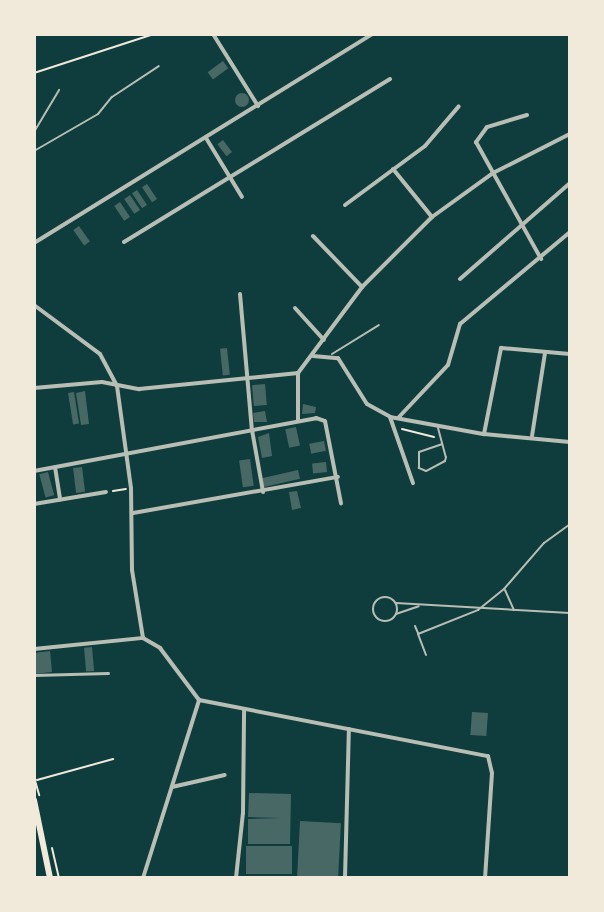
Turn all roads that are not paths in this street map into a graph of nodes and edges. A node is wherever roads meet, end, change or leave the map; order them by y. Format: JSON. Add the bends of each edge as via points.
{"nodes":[{"id":1,"x":213,"y":34,"type":"edge"},
{"id":2,"x":372,"y":34,"type":"edge"},
{"id":3,"x":159,"y":66,"type":"dead end"},
{"id":4,"x":390,"y":79,"type":"dead end"},
{"id":5,"x":59,"y":90,"type":"dead end"},
{"id":6,"x":258,"y":106,"type":"junction"},
{"id":7,"x":459,"y":106,"type":"dead end"},
{"id":8,"x":527,"y":115,"type":"dead end"},
{"id":9,"x":34,"y":132,"type":"edge"},
{"id":10,"x":570,"y":134,"type":"edge"},
{"id":11,"x":206,"y":138,"type":"junction"},
{"id":12,"x":34,"y":151,"type":"edge"},
{"id":13,"x":393,"y":169,"type":"junction"},
{"id":14,"x":493,"y":173,"type":"junction"},
{"id":15,"x":230,"y":177,"type":"junction"},
{"id":16,"x":570,"y":183,"type":"edge"},
{"id":17,"x":242,"y":197,"type":"dead end"},
{"id":18,"x":345,"y":205,"type":"dead end"},
{"id":19,"x":432,"y":217,"type":"junction"},
{"id":20,"x":519,"y":225,"type":"junction"},
{"id":21,"x":570,"y":232,"type":"edge"},
{"id":22,"x":313,"y":236,"type":"dead end"},
{"id":23,"x":124,"y":242,"type":"dead end"},
{"id":24,"x":34,"y":243,"type":"edge"},
{"id":25,"x":541,"y":259,"type":"junction"},
{"id":26,"x":460,"y":279,"type":"dead end"},
{"id":27,"x":362,"y":287,"type":"junction"},
{"id":28,"x":240,"y":294,"type":"dead end"},
{"id":29,"x":34,"y":305,"type":"edge"},
{"id":30,"x":295,"y":308,"type":"dead end"},
{"id":31,"x":379,"y":325,"type":"dead end"},
{"id":32,"x":324,"y":340,"type":"junction"},
{"id":33,"x":545,"y":353,"type":"junction"},
{"id":34,"x":332,"y":354,"type":"junction"},
{"id":35,"x":570,"y":354,"type":"edge"},
{"id":36,"x":313,"y":356,"type":"junction"},
{"id":37,"x":298,"y":373,"type":"junction"},
{"id":38,"x":248,"y":379,"type":"junction"},
{"id":39,"x":117,"y":386,"type":"junction"},
{"id":40,"x":34,"y":388,"type":"edge"},
{"id":41,"x":390,"y":417,"type":"junction"},
{"id":42,"x":398,"y":418,"type":"junction"},
{"id":43,"x":298,"y":420,"type":"junction"},
{"id":44,"x":438,"y":426,"type":"junction"},
{"id":45,"x":252,"y":430,"type":"junction"},
{"id":46,"x":484,"y":434,"type":"junction"},
{"id":47,"x":532,"y":436,"type":"junction"},
{"id":48,"x":570,"y":442,"type":"edge"},
{"id":49,"x":442,"y":444,"type":"junction"},
{"id":50,"x":128,"y":453,"type":"junction"},
{"id":51,"x":55,"y":467,"type":"junction"},
{"id":52,"x":34,"y":471,"type":"edge"},
{"id":53,"x":338,"y":477,"type":"junction"},
{"id":54,"x":413,"y":483,"type":"dead end"},
{"id":55,"x":106,"y":492,"type":"road end"},
{"id":56,"x":263,"y":492,"type":"junction"},
{"id":57,"x":60,"y":500,"type":"junction"},
{"id":58,"x":341,"y":503,"type":"dead end"},
{"id":59,"x":34,"y":504,"type":"edge"},
{"id":60,"x":133,"y":513,"type":"junction"},
{"id":61,"x":570,"y":524,"type":"edge"},
{"id":62,"x":504,"y":589,"type":"junction"},
{"id":63,"x":396,"y":603,"type":"junction"},
{"id":64,"x":420,"y":605,"type":"junction"},
{"id":65,"x":479,"y":608,"type":"junction"},
{"id":66,"x":514,"y":611,"type":"junction"},
{"id":67,"x":570,"y":613,"type":"edge"},
{"id":68,"x":396,"y":614,"type":"junction"},
{"id":69,"x":415,"y":626,"type":"dead end"},
{"id":70,"x":418,"y":634,"type":"junction"},
{"id":71,"x":143,"y":638,"type":"junction"},
{"id":72,"x":34,"y":649,"type":"edge"},
{"id":73,"x":426,"y":655,"type":"dead end"},
{"id":74,"x":108,"y":673,"type":"dead end"},
{"id":75,"x":34,"y":675,"type":"edge"},
{"id":76,"x":199,"y":700,"type":"junction"},
{"id":77,"x":244,"y":709,"type":"junction"},
{"id":78,"x":349,"y":729,"type":"junction"},
{"id":79,"x":225,"y":775,"type":"dead end"},
{"id":80,"x":172,"y":787,"type":"junction"},
{"id":81,"x":34,"y":803,"type":"edge"},
{"id":82,"x":50,"y":878,"type":"edge"},
{"id":83,"x":143,"y":878,"type":"edge"},
{"id":84,"x":236,"y":878,"type":"edge"},
{"id":85,"x":345,"y":878,"type":"edge"},
{"id":86,"x":485,"y":878,"type":"edge"}],
"edges":[{"from":1,"to":6,"type":"street"},
{"from":2,"to":6,"type":"street"},
{"from":3,"to":12,"type":"lane","via":[[112,97],[98,114]]},
{"from":4,"to":15,"type":"street"},
{"from":5,"to":9,"type":"lane"},
{"from":6,"to":11,"type":"street"},
{"from":7,"to":13,"type":"street","via":[[436,135]]},
{"from":8,"to":14,"type":"street","via":[[477,134]]},
{"from":10,"to":14,"type":"street"},
{"from":11,"to":15,"type":"street"},
{"from":11,"to":24,"type":"street"},
{"from":13,"to":18,"type":"street"},
{"from":13,"to":19,"type":"street"},
{"from":14,"to":19,"type":"street"},
{"from":14,"to":20,"type":"street"},
{"from":15,"to":17,"type":"street"},
{"from":15,"to":23,"type":"street"},
{"from":16,"to":20,"type":"street"},
{"from":19,"to":27,"type":"street"},
{"from":20,"to":25,"type":"street"},
{"from":20,"to":26,"type":"street"},
{"from":21,"to":25,"type":"street"},
{"from":22,"to":27,"type":"street"},
{"from":25,"to":42,"type":"street","via":[[460,324],[448,365]]},
{"from":27,"to":32,"type":"street"},
{"from":28,"to":38,"type":"street"},
{"from":29,"to":39,"type":"street","via":[[100,354]]},
{"from":30,"to":32,"type":"street"},
{"from":31,"to":34,"type":"lane"},
{"from":32,"to":36,"type":"street"},
{"from":33,"to":35,"type":"street"},
{"from":33,"to":46,"type":"street","via":[[501,348]]},
{"from":33,"to":47,"type":"street"},
{"from":34,"to":36,"type":"street"},
{"from":34,"to":41,"type":"street","via":[[347,368],[367,404]]},
{"from":36,"to":37,"type":"street"},
{"from":37,"to":38,"type":"street"},
{"from":37,"to":43,"type":"street"},
{"from":38,"to":39,"type":"street","via":[[139,389]]},
{"from":38,"to":45,"type":"street"},
{"from":39,"to":40,"type":"street"},
{"from":39,"to":50,"type":"street"},
{"from":41,"to":42,"type":"street"},
{"from":41,"to":54,"type":"street"},
{"from":42,"to":44,"type":"street"},
{"from":43,"to":45,"type":"street"},
{"from":43,"to":53,"type":"street","via":[[325,421]]},
{"from":44,"to":46,"type":"street"},
{"from":44,"to":49,"type":"lane"},
{"from":45,"to":50,"type":"street"},
{"from":45,"to":56,"type":"street"},
{"from":46,"to":47,"type":"street"},
{"from":47,"to":48,"type":"street"},
{"from":49,"to":49,"type":"lane","via":[[443,465],[419,468],[419,452]]},
{"from":50,"to":51,"type":"street"},
{"from":50,"to":60,"type":"street"},
{"from":51,"to":52,"type":"street"},
{"from":51,"to":57,"type":"street"},
{"from":53,"to":56,"type":"street"},
{"from":53,"to":58,"type":"street"},
{"from":55,"to":57,"type":"street"},
{"from":56,"to":60,"type":"street"},
{"from":57,"to":59,"type":"street"},
{"from":60,"to":71,"type":"street","via":[[132,570]]},
{"from":61,"to":62,"type":"lane","via":[[544,543]]},
{"from":62,"to":65,"type":"lane"},
{"from":62,"to":66,"type":"lane"},
{"from":63,"to":64,"type":"lane"},
{"from":63,"to":68,"type":"lane"},
{"from":63,"to":68,"type":"lane","via":[[382,597],[374,610],[381,619]]},
{"from":64,"to":65,"type":"lane"},
{"from":64,"to":68,"type":"lane"},
{"from":65,"to":66,"type":"lane"},
{"from":65,"to":70,"type":"lane"},
{"from":66,"to":67,"type":"lane"},
{"from":69,"to":70,"type":"lane"},
{"from":70,"to":73,"type":"lane"},
{"from":71,"to":72,"type":"street"},
{"from":71,"to":76,"type":"street","via":[[160,648]]},
{"from":74,"to":75,"type":"street"},
{"from":76,"to":77,"type":"street"},
{"from":76,"to":80,"type":"street"},
{"from":77,"to":78,"type":"street"},
{"from":77,"to":84,"type":"street"},
{"from":78,"to":85,"type":"street"},
{"from":78,"to":86,"type":"street","via":[[488,756],[492,773]]},
{"from":79,"to":80,"type":"street"},
{"from":80,"to":83,"type":"street"},
{"from":81,"to":82,"type":"main road"}]}
